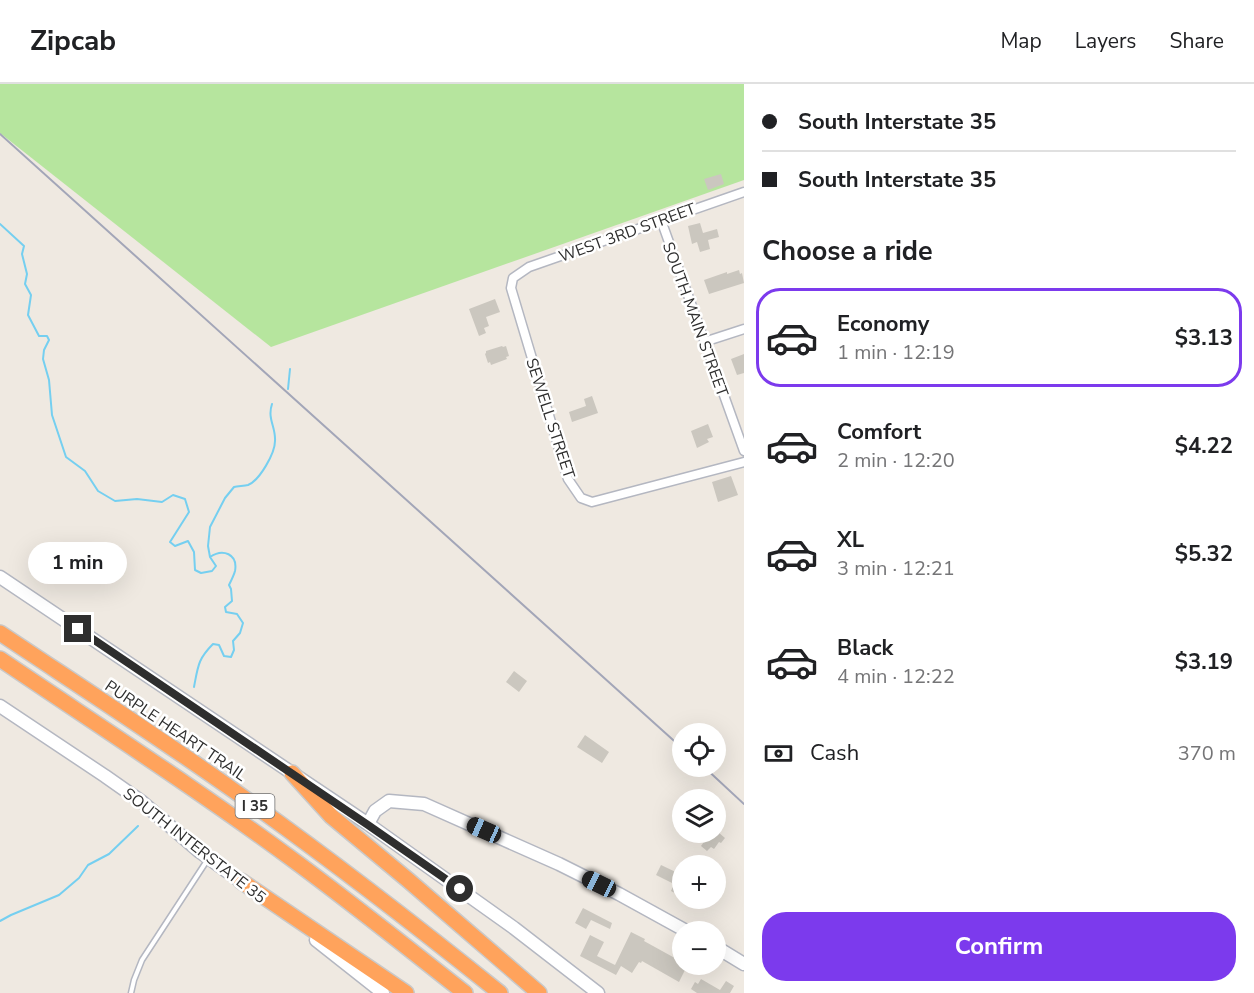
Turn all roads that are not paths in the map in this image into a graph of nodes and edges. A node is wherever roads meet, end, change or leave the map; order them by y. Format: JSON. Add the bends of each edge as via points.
{"nodes":[{"id":1,"x":744,"y":192,"type":"edge"},
{"id":2,"x":661,"y":220,"type":"junction"},
{"id":3,"x":513,"y":278,"type":"joint"},
{"id":4,"x":744,"y":329,"type":"edge"},
{"id":5,"x":704,"y":342,"type":"junction"},
{"id":6,"x":744,"y":452,"type":"edge"},
{"id":7,"x":744,"y":462,"type":"edge"},
{"id":8,"x":0,"y":577,"type":"edge"},
{"id":9,"x":0,"y":633,"type":"edge"},
{"id":10,"x":0,"y":659,"type":"edge"},
{"id":11,"x":0,"y":706,"type":"edge"},
{"id":12,"x":292,"y":773,"type":"junction"},
{"id":13,"x":368,"y":825,"type":"junction"},
{"id":14,"x":209,"y":858,"type":"junction"},
{"id":15,"x":241,"y":881,"type":"junction"},
{"id":16,"x":672,"y":923,"type":"edge"},
{"id":17,"x":726,"y":953,"type":"edge"},
{"id":18,"x":744,"y":964,"type":"edge"},
{"id":19,"x":130,"y":993,"type":"edge"},
{"id":20,"x":383,"y":993,"type":"edge"},
{"id":21,"x":406,"y":993,"type":"edge"},
{"id":22,"x":465,"y":993,"type":"edge"},
{"id":23,"x":501,"y":993,"type":"edge"},
{"id":24,"x":539,"y":993,"type":"edge"},
{"id":25,"x":598,"y":993,"type":"edge"}],
"edges":[{"from":1,"to":2,"type":"street","name":"WEST 3RD STREET"},
{"from":2,"to":3,"type":"street","name":"WEST 3RD STREET","via":[[530,267]]},
{"from":2,"to":5,"type":"street","name":"SOUTH MAIN STREET"},
{"from":3,"to":7,"type":"street","name":"SEWELL STREET","via":[[511,288],[568,479],[581,498],[592,502]]},
{"from":4,"to":5,"type":"street"},
{"from":5,"to":6,"type":"street","name":"SOUTH MAIN STREET"},
{"from":8,"to":12,"type":"main road"},
{"from":9,"to":23,"type":"highway","name":"PURPLE HEART TRAIL","number":"I 35","via":[[295,834]]},
{"from":10,"to":22,"type":"highway","number":"I 35","via":[[269,843]]},
{"from":11,"to":14,"type":"main road","name":"SOUTH INTERSTATE 35","via":[[142,802]]},
{"from":12,"to":13,"type":"main road"},
{"from":12,"to":24,"type":"highway","via":[[331,816]]},
{"from":13,"to":16,"type":"main road","via":[[375,811],[389,801],[424,804],[559,864]]},
{"from":13,"to":25,"type":"main road"},
{"from":14,"to":15,"type":"main road","name":"SOUTH INTERSTATE 35"},
{"from":14,"to":19,"type":"lane","via":[[142,960]]},
{"from":15,"to":20,"type":"main road","name":"SOUTH INTERSTATE 35"},
{"from":15,"to":21,"type":"highway"},
{"from":17,"to":18,"type":"main road"}]}
